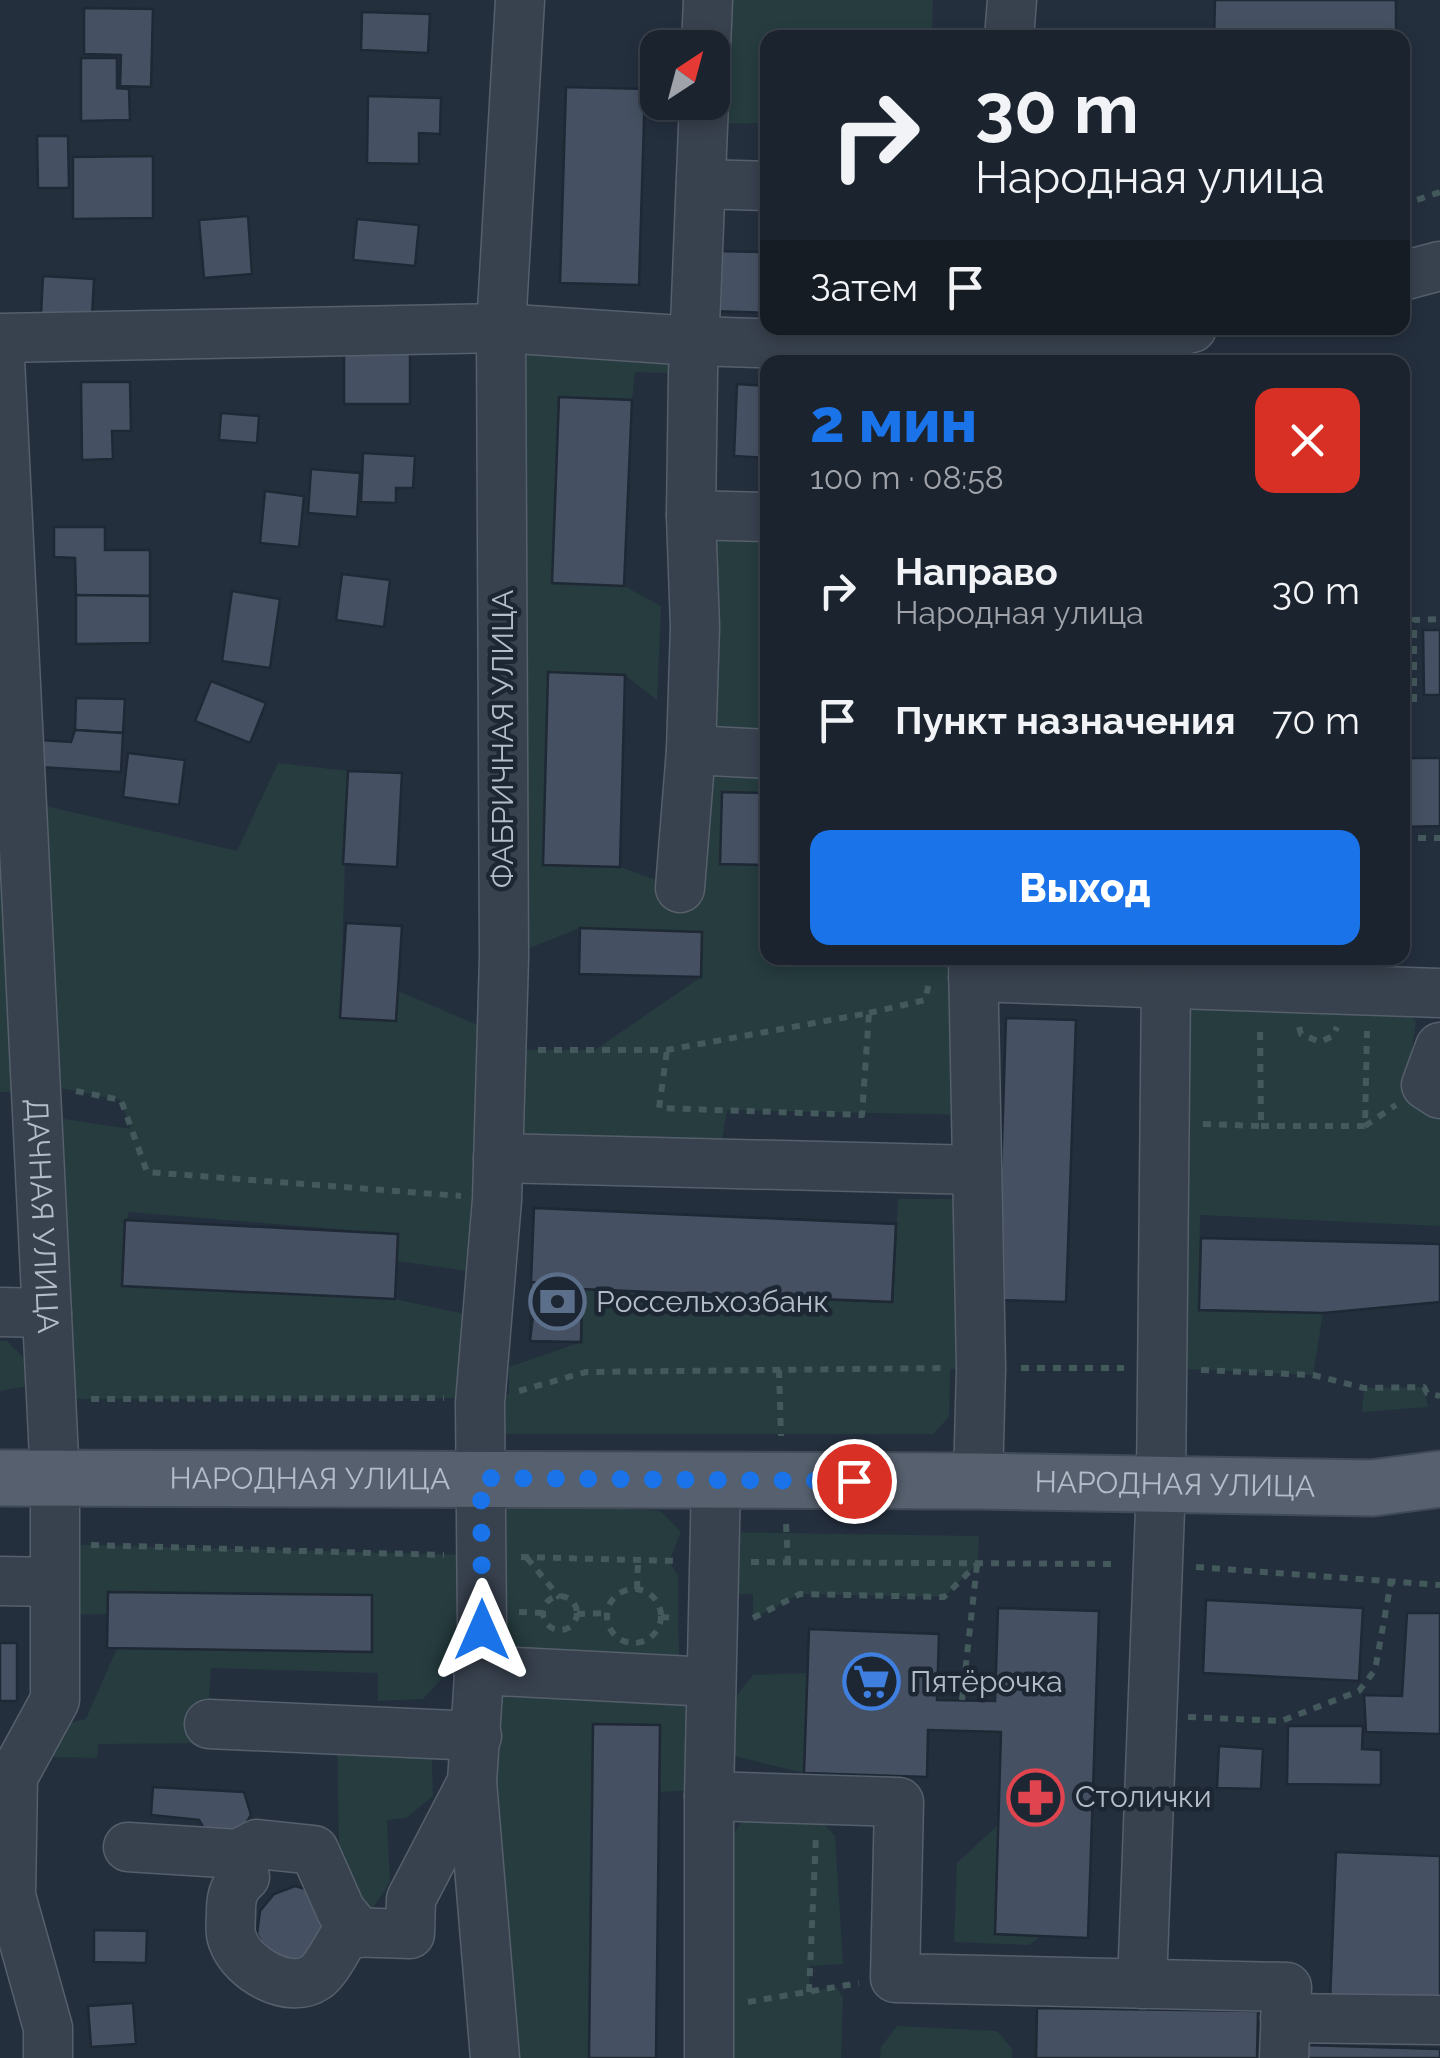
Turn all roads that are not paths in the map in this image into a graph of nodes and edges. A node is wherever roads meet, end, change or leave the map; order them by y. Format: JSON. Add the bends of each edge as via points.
{"nodes":[{"id":1,"x":520,"y":0,"type":"edge"},
{"id":2,"x":708,"y":0,"type":"edge"},
{"id":3,"x":1012,"y":0,"type":"edge"},
{"id":4,"x":707,"y":30,"type":"edge"},
{"id":5,"x":1010,"y":30,"type":"edge"},
{"id":6,"x":703,"y":120,"type":"edge"},
{"id":7,"x":701,"y":184,"type":"junction"},
{"id":8,"x":760,"y":186,"type":"edge"},
{"id":9,"x":1440,"y":266,"type":"edge"},
{"id":10,"x":1410,"y":274,"type":"edge"},
{"id":11,"x":501,"y":328,"type":"junction"},
{"id":12,"x":1163,"y":335,"type":"edge"},
{"id":13,"x":0,"y":338,"type":"edge"},
{"id":14,"x":695,"y":341,"type":"junction"},
{"id":15,"x":989,"y":347,"type":"edge"},
{"id":16,"x":0,"y":359,"type":"edge"},
{"id":17,"x":691,"y":515,"type":"junction"},
{"id":18,"x":760,"y":518,"type":"edge"},
{"id":19,"x":691,"y":750,"type":"junction"},
{"id":20,"x":760,"y":754,"type":"edge"},
{"id":21,"x":680,"y":888,"type":"dead end"},
{"id":22,"x":960,"y":969,"type":"edge"},
{"id":23,"x":1166,"y":984,"type":"junction"},
{"id":24,"x":1429,"y":992,"type":"edge"},
{"id":25,"x":1440,"y":1046,"type":"edge"},
{"id":26,"x":24,"y":1089,"type":"edge"},
{"id":27,"x":1440,"y":1094,"type":"edge"},
{"id":28,"x":978,"y":1170,"type":"junction"},
{"id":29,"x":497,"y":1179,"type":"junction"},
{"id":30,"x":0,"y":1312,"type":"edge"},
{"id":31,"x":47,"y":1313,"type":"junction"},
{"id":32,"x":0,"y":1478,"type":"edge"},
{"id":33,"x":55,"y":1478,"type":"junction"},
{"id":34,"x":481,"y":1478,"type":"junction"},
{"id":35,"x":1440,"y":1478,"type":"edge"},
{"id":36,"x":978,"y":1481,"type":"junction"},
{"id":37,"x":716,"y":1482,"type":"junction"},
{"id":38,"x":1160,"y":1484,"type":"junction"},
{"id":39,"x":1372,"y":1488,"type":"junction"},
{"id":40,"x":1440,"y":1500,"type":"edge"},
{"id":41,"x":0,"y":1582,"type":"edge"},
{"id":42,"x":54,"y":1582,"type":"junction"},
{"id":43,"x":478,"y":1670,"type":"junction"},
{"id":44,"x":711,"y":1682,"type":"junction"},
{"id":45,"x":55,"y":1700,"type":"junction"},
{"id":46,"x":209,"y":1724,"type":"dead end"},
{"id":47,"x":0,"y":1734,"type":"edge"},
{"id":48,"x":474,"y":1759,"type":"junction"},
{"id":49,"x":709,"y":1796,"type":"junction"},
{"id":50,"x":128,"y":1846,"type":"dead end"},
{"id":51,"x":246,"y":1877,"type":"dead end"},
{"id":52,"x":359,"y":1933,"type":"junction"},
{"id":53,"x":1142,"y":1984,"type":"junction"},
{"id":54,"x":1440,"y":2020,"type":"edge"},
{"id":55,"x":1284,"y":2038,"type":"edge"},
{"id":56,"x":48,"y":2058,"type":"edge"},
{"id":57,"x":494,"y":2058,"type":"edge"},
{"id":58,"x":709,"y":2058,"type":"edge"}],
"edges":[{"from":1,"to":11,"type":"street","name":"ФАБРИЧНАЯ УЛИЦА"},
{"from":2,"to":4,"type":"street"},
{"from":3,"to":5,"type":"street"},
{"from":6,"to":7,"type":"street"},
{"from":7,"to":8,"type":"street"},
{"from":7,"to":14,"type":"street"},
{"from":9,"to":10,"type":"street"},
{"from":11,"to":13,"type":"street"},
{"from":11,"to":14,"type":"street"},
{"from":11,"to":29,"type":"street","name":"ФАБРИЧНАЯ УЛИЦА","via":[[504,958]]},
{"from":12,"to":15,"type":"street","via":[[1104,349]]},
{"from":14,"to":15,"type":"street"},
{"from":14,"to":17,"type":"street"},
{"from":16,"to":26,"type":"street","name":"ДАЧНАЯ УЛИЦА"},
{"from":17,"to":18,"type":"street"},
{"from":17,"to":19,"type":"street"},
{"from":19,"to":20,"type":"street"},
{"from":19,"to":21,"type":"street"},
{"from":22,"to":23,"type":"street"},
{"from":22,"to":28,"type":"street"},
{"from":23,"to":24,"type":"street"},
{"from":23,"to":38,"type":"street"},
{"from":25,"to":27,"type":"street","via":[[1426,1085]]},
{"from":26,"to":31,"type":"street","name":"ДАЧНАЯ УЛИЦА"},
{"from":28,"to":29,"type":"street"},
{"from":28,"to":36,"type":"street"},
{"from":29,"to":34,"type":"street","name":"ФАБРИЧНАЯ УЛИЦА","via":[[480,1402]]},
{"from":30,"to":31,"type":"street"},
{"from":31,"to":33,"type":"street","name":"ДАЧНАЯ УЛИЦА"},
{"from":32,"to":33,"type":"main road","name":"НАРОДНАЯ УЛИЦА"},
{"from":33,"to":34,"type":"main road","name":"НАРОДНАЯ УЛИЦА"},
{"from":33,"to":42,"type":"street","name":"ДАЧНАЯ УЛИЦА"},
{"from":34,"to":37,"type":"main road","name":"НАРОДНАЯ УЛИЦА"},
{"from":34,"to":43,"type":"street","name":"ФАБРИЧНАЯ УЛИЦА"},
{"from":35,"to":39,"type":"main road","name":"НАРОДНАЯ УЛИЦА"},
{"from":36,"to":37,"type":"main road","name":"НАРОДНАЯ УЛИЦА"},
{"from":36,"to":38,"type":"main road","name":"НАРОДНАЯ УЛИЦА"},
{"from":37,"to":44,"type":"street"},
{"from":38,"to":39,"type":"main road","name":"НАРОДНАЯ УЛИЦА"},
{"from":38,"to":53,"type":"street"},
{"from":39,"to":40,"type":"main road","name":"НАРОДНАЯ УЛИЦА"},
{"from":41,"to":42,"type":"street"},
{"from":42,"to":45,"type":"street","name":"ДАЧНАЯ УЛИЦА"},
{"from":43,"to":44,"type":"street"},
{"from":43,"to":48,"type":"street","name":"ФАБРИЧНАЯ УЛИЦА"},
{"from":44,"to":49,"type":"street"},
{"from":45,"to":47,"type":"street"},
{"from":45,"to":56,"type":"street","name":"ДАЧНАЯ УЛИЦА","via":[[13,1776],[11,1896],[48,2028]]},
{"from":46,"to":48,"type":"street"},
{"from":48,"to":52,"type":"street","via":[[411,1898],[410,1934]]},
{"from":48,"to":57,"type":"street","name":"ФАБРИЧНАЯ УЛИЦА"},
{"from":49,"to":53,"type":"street","via":[[899,1802],[895,1978]]},
{"from":49,"to":58,"type":"street"},
{"from":50,"to":52,"type":"street","via":[[238,1854],[258,1844],[314,1850],[341,1911]]},
{"from":51,"to":52,"type":"street","via":[[231,1901],[232,1940],[265,1975],[281,1982],[317,1977],[347,1932]]},
{"from":53,"to":55,"type":"street","via":[[1286,1987]]},
{"from":54,"to":55,"type":"street"}]}
